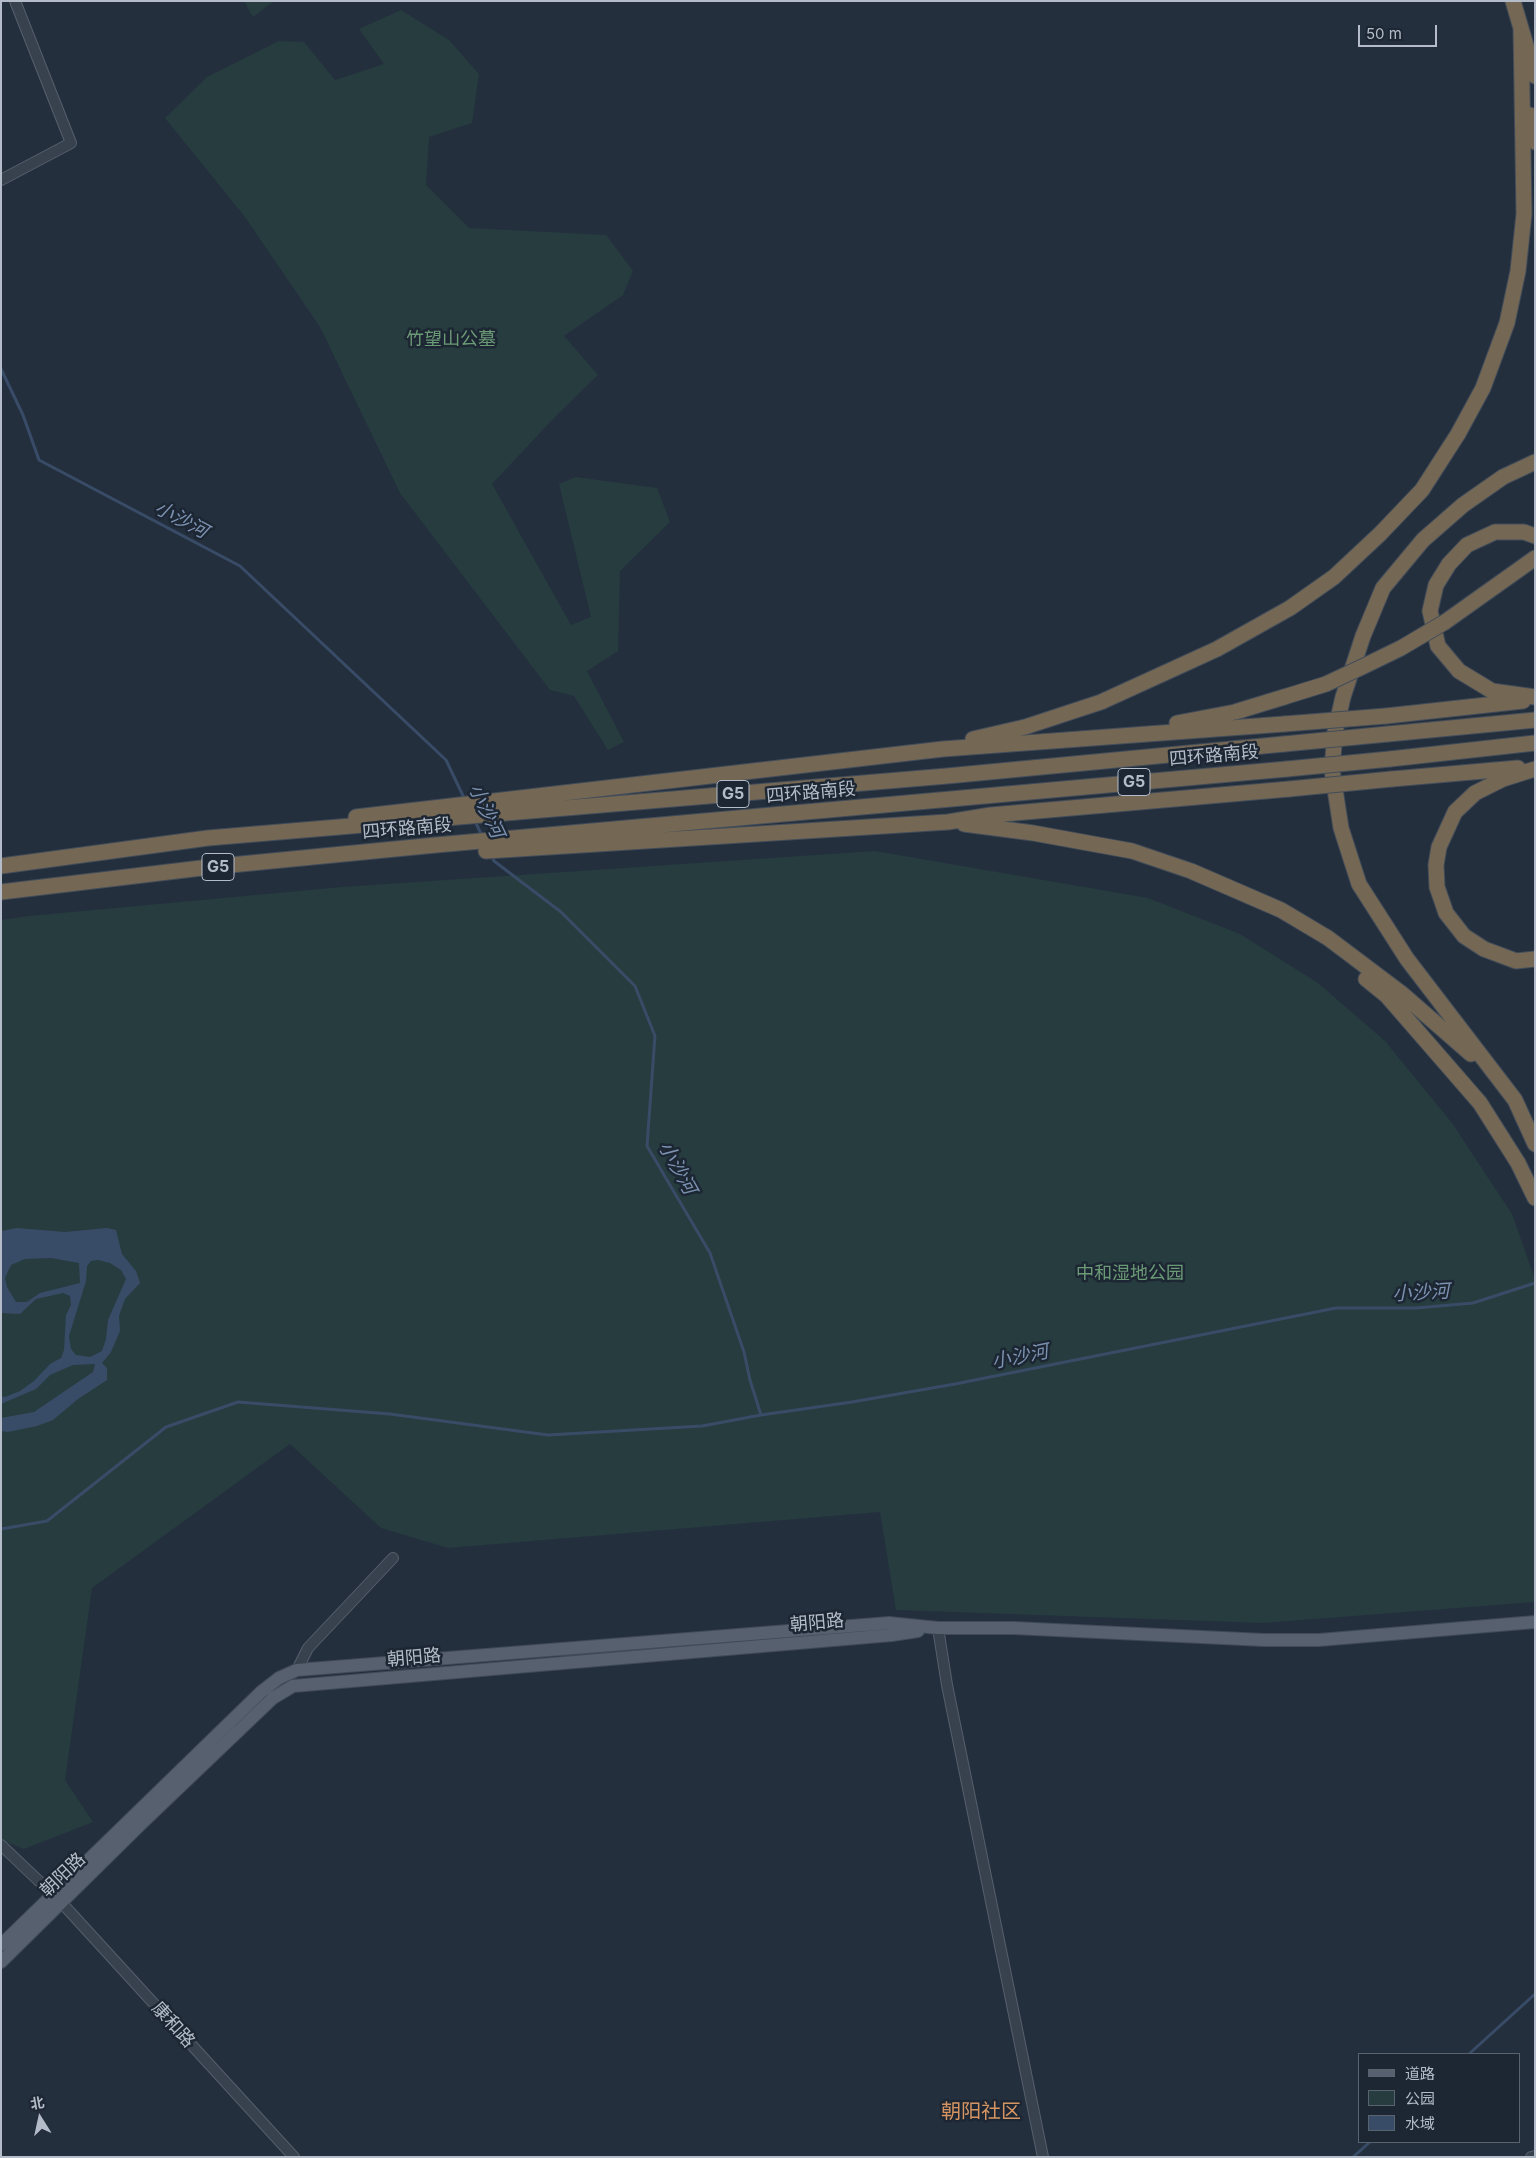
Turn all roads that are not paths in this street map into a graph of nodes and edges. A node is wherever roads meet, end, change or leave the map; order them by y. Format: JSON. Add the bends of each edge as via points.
{"nodes":[{"id":1,"x":16,"y":1,"type":"edge"},
{"id":2,"x":1513,"y":1,"type":"edge"},
{"id":3,"x":1528,"y":72,"type":"edge"},
{"id":4,"x":1535,"y":142,"type":"edge"},
{"id":5,"x":1,"y":180,"type":"edge"},
{"id":6,"x":1535,"y":462,"type":"edge"},
{"id":7,"x":1535,"y":536,"type":"edge"},
{"id":8,"x":1535,"y":558,"type":"edge"},
{"id":9,"x":1535,"y":698,"type":"edge"},
{"id":10,"x":1535,"y":720,"type":"edge"},
{"id":11,"x":1085,"y":737,"type":"junction"},
{"id":12,"x":976,"y":743,"type":"junction"},
{"id":13,"x":1535,"y":743,"type":"edge"},
{"id":14,"x":1535,"y":768,"type":"edge"},
{"id":15,"x":988,"y":821,"type":"junction"},
{"id":16,"x":208,"y":838,"type":"junction"},
{"id":17,"x":534,"y":842,"type":"junction"},
{"id":18,"x":1,"y":866,"type":"edge"},
{"id":19,"x":1,"y":892,"type":"edge"},
{"id":20,"x":1281,"y":910,"type":"junction"},
{"id":21,"x":1535,"y":959,"type":"edge"},
{"id":22,"x":1496,"y":1075,"type":"junction"},
{"id":23,"x":1535,"y":1144,"type":"edge"},
{"id":24,"x":1535,"y":1198,"type":"edge"},
{"id":25,"x":393,"y":1558,"type":"dead end"},
{"id":26,"x":1535,"y":1622,"type":"edge"},
{"id":27,"x":938,"y":1628,"type":"junction"},
{"id":28,"x":298,"y":1670,"type":"junction"},
{"id":29,"x":1,"y":1845,"type":"edge"},
{"id":30,"x":57,"y":1898,"type":"junction"},
{"id":31,"x":1,"y":1945,"type":"edge"},
{"id":32,"x":1,"y":1962,"type":"edge"},
{"id":33,"x":1535,"y":2156,"type":"edge"},
{"id":34,"x":294,"y":2157,"type":"edge"},
{"id":35,"x":1043,"y":2157,"type":"edge"},
{"id":36,"x":1531,"y":2157,"type":"edge"}],
"edges":[{"from":1,"to":5,"type":"street","via":[[71,143]]},
{"from":2,"to":3,"type":"highway"},
{"from":3,"to":4,"type":"highway"},
{"from":3,"to":12,"type":"highway","via":[[1524,214],[1518,271],[1507,323],[1483,388],[1422,490],[1334,577],[1290,608],[1217,649],[1101,702]]},
{"from":6,"to":22,"type":"highway","via":[[1503,477],[1463,505],[1423,540],[1383,588],[1363,636],[1334,732],[1332,770],[1341,828],[1359,884],[1407,959]]},
{"from":7,"to":9,"type":"highway","via":[[1524,532],[1495,532],[1467,545],[1449,564],[1436,585],[1430,611],[1438,646],[1459,671],[1492,691]]},
{"from":8,"to":11,"type":"highway","bridge":true,"via":[[1445,622],[1401,648],[1326,684],[1235,712]]},
{"from":9,"to":11,"type":"highway","bridge":true,"via":[[1386,716]]},
{"from":10,"to":16,"type":"highway","name":"四环路南段","number":"G5","bridge":true,"via":[[948,776]]},
{"from":11,"to":12,"type":"highway"},
{"from":12,"to":16,"type":"highway","via":[[408,810]]},
{"from":13,"to":17,"type":"highway","name":"四环路南段","number":"G5","bridge":true},
{"from":14,"to":15,"type":"highway","bridge":true,"via":[[1392,779]]},
{"from":14,"to":21,"type":"highway","via":[[1476,793],[1455,812],[1439,847],[1436,865],[1437,888],[1446,913],[1464,936],[1484,949],[1516,961]]},
{"from":15,"to":17,"type":"highway"},
{"from":15,"to":20,"type":"highway","via":[[1132,851],[1191,871]]},
{"from":16,"to":18,"type":"highway","name":"四环路南段","number":"G5"},
{"from":17,"to":19,"type":"highway","number":"G5","via":[[210,868]]},
{"from":20,"to":22,"type":"highway","via":[[1328,938],[1401,993]]},
{"from":20,"to":24,"type":"highway","via":[[1387,996],[1480,1103],[1518,1163]]},
{"from":22,"to":23,"type":"highway","via":[[1515,1100]]},
{"from":25,"to":28,"type":"street","via":[[308,1648]]},
{"from":26,"to":27,"type":"main road","via":[[1319,1640]]},
{"from":27,"to":28,"type":"main road","via":[[889,1623]]},
{"from":27,"to":30,"type":"main road","name":"朝阳路","via":[[892,1635],[293,1686],[273,1698]]},
{"from":27,"to":35,"type":"street"},
{"from":28,"to":30,"type":"main road","name":"朝阳路","via":[[279,1678],[261,1692]]},
{"from":29,"to":30,"type":"street","name":"康和路"},
{"from":30,"to":31,"type":"main road","name":"朝阳路"},
{"from":30,"to":32,"type":"main road","name":"朝阳路"},
{"from":30,"to":34,"type":"street","name":"康和路"},
{"from":33,"to":36,"type":"street"}]}
